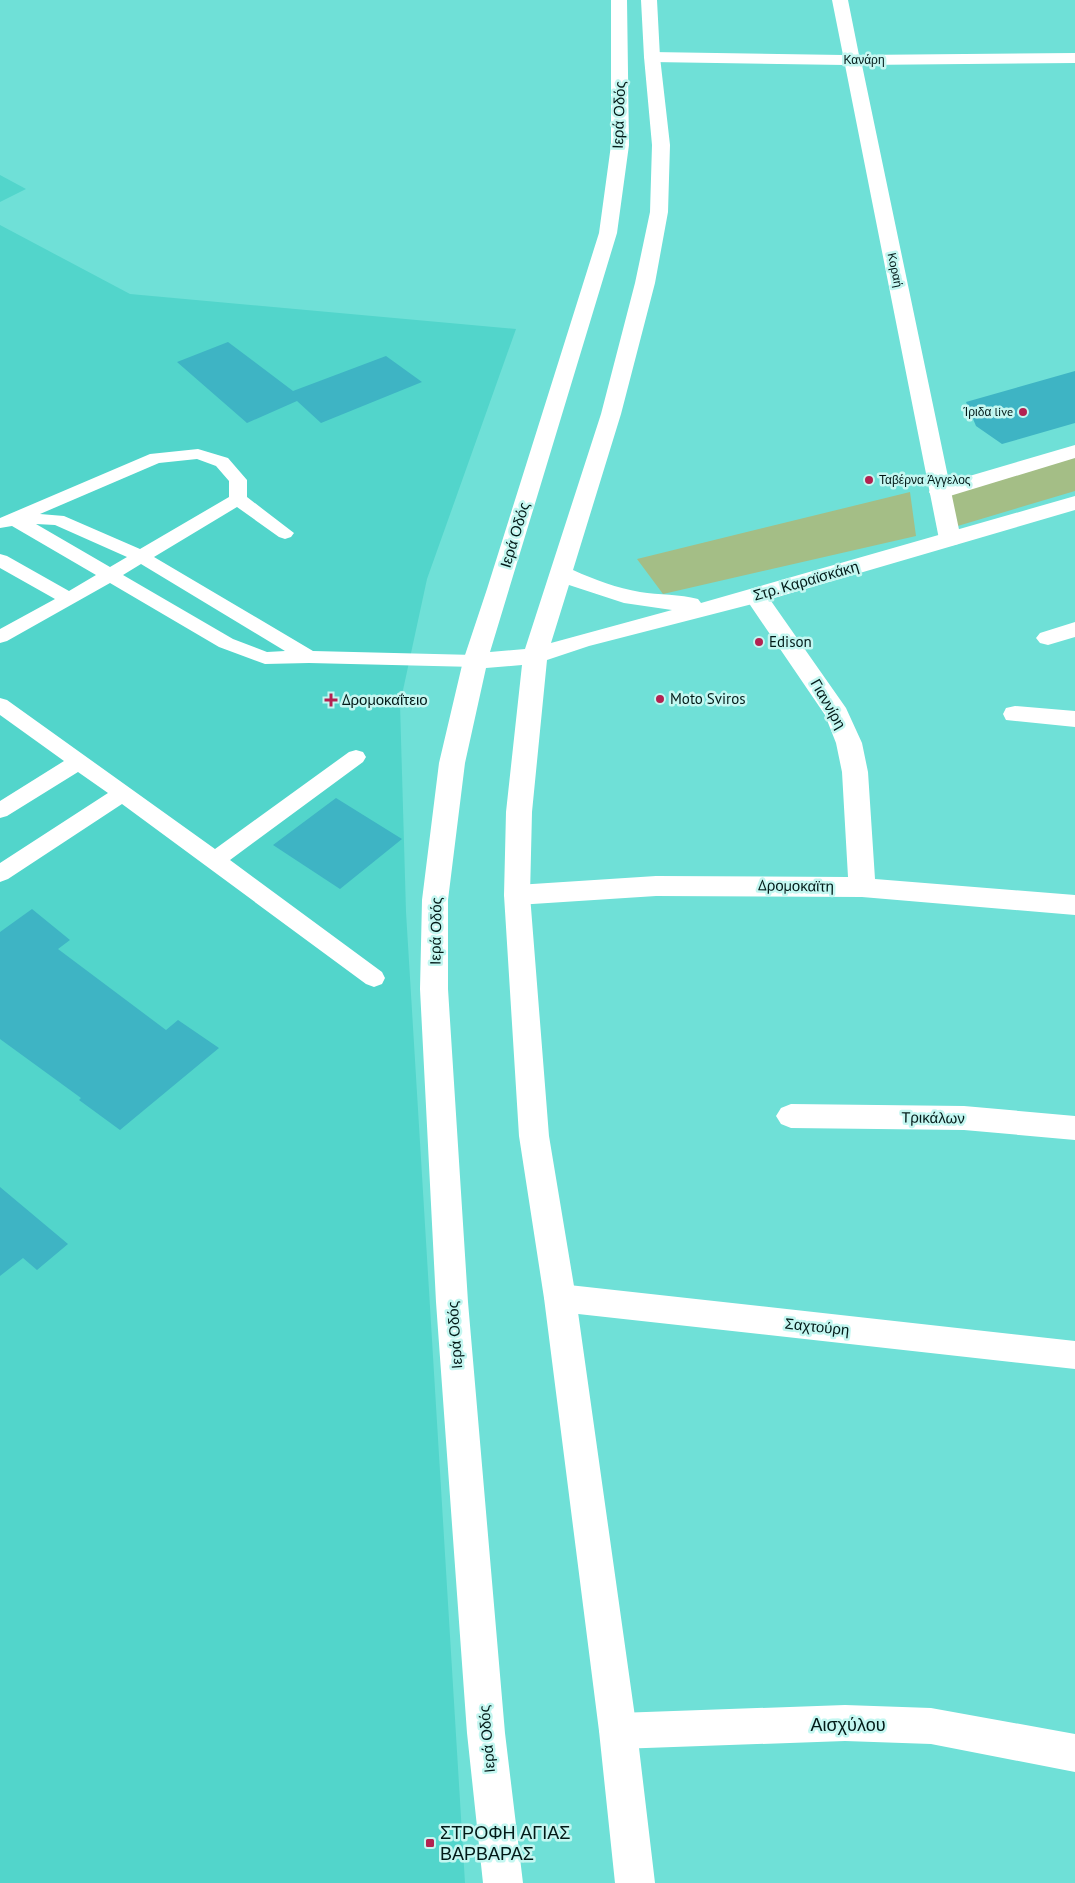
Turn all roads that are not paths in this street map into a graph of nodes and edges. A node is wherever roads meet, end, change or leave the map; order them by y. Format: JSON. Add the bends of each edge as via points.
{"nodes":[{"id":1,"x":619,"y":0,"type":"edge"},
{"id":2,"x":649,"y":0,"type":"edge"},
{"id":3,"x":840,"y":0,"type":"edge"},
{"id":4,"x":652,"y":57,"type":"junction"},
{"id":5,"x":1075,"y":58,"type":"edge"},
{"id":6,"x":852,"y":60,"type":"junction"},
{"id":7,"x":1075,"y":451,"type":"edge"},
{"id":8,"x":940,"y":492,"type":"junction"},
{"id":9,"x":238,"y":499,"type":"junction"},
{"id":10,"x":1075,"y":503,"type":"edge"},
{"id":11,"x":6,"y":521,"type":"edge"},
{"id":12,"x":285,"y":533,"type":"dead end"},
{"id":13,"x":950,"y":540,"type":"junction"},
{"id":14,"x":140,"y":556,"type":"junction"},
{"id":15,"x":0,"y":560,"type":"edge"},
{"id":16,"x":110,"y":574,"type":"junction"},
{"id":17,"x":562,"y":574,"type":"junction"},
{"id":18,"x":756,"y":596,"type":"junction"},
{"id":19,"x":69,"y":599,"type":"junction"},
{"id":20,"x":1075,"y":629,"type":"edge"},
{"id":21,"x":0,"y":636,"type":"edge"},
{"id":22,"x":1048,"y":638,"type":"dead end"},
{"id":23,"x":535,"y":656,"type":"junction"},
{"id":24,"x":309,"y":657,"type":"junction"},
{"id":25,"x":475,"y":661,"type":"junction"},
{"id":26,"x":0,"y":706,"type":"edge"},
{"id":27,"x":1015,"y":714,"type":"dead end"},
{"id":28,"x":1075,"y":719,"type":"edge"},
{"id":29,"x":356,"y":757,"type":"dead end"},
{"id":30,"x":78,"y":762,"type":"junction"},
{"id":31,"x":123,"y":793,"type":"junction"},
{"id":32,"x":0,"y":811,"type":"edge"},
{"id":33,"x":216,"y":860,"type":"junction"},
{"id":34,"x":0,"y":874,"type":"edge"},
{"id":35,"x":862,"y":887,"type":"junction"},
{"id":36,"x":517,"y":895,"type":"junction"},
{"id":37,"x":1075,"y":906,"type":"edge"},
{"id":38,"x":374,"y":978,"type":"dead end"},
{"id":39,"x":791,"y":1116,"type":"dead end"},
{"id":40,"x":1075,"y":1128,"type":"edge"},
{"id":41,"x":560,"y":1298,"type":"junction"},
{"id":42,"x":1075,"y":1355,"type":"edge"},
{"id":43,"x":618,"y":1731,"type":"junction"},
{"id":44,"x":1075,"y":1753,"type":"edge"},
{"id":45,"x":503,"y":1883,"type":"edge"},
{"id":46,"x":635,"y":1883,"type":"edge"}],
"edges":[{"from":1,"to":25,"type":"main road","name":"Ιερά Οδός","via":[[620,145],[608,233]]},
{"from":2,"to":4,"type":"main road"},
{"from":3,"to":6,"type":"main road","name":"Κοραή"},
{"from":4,"to":6,"type":"main road","name":"Κανάρη"},
{"from":4,"to":17,"type":"main road","via":[[660,145],[659,212],[645,283],[611,414]]},
{"from":5,"to":6,"type":"main road","name":"Κανάρη"},
{"from":6,"to":8,"type":"main road","name":"Κοραή"},
{"from":7,"to":8,"type":"main road"},
{"from":8,"to":13,"type":"main road","name":"Κοραή"},
{"from":9,"to":11,"type":"lane","via":[[238,480],[222,462],[198,454],[156,458]]},
{"from":9,"to":12,"type":"lane"},
{"from":9,"to":14,"type":"lane"},
{"from":10,"to":13,"type":"main road","name":"Στρ. Καραϊσκάκη"},
{"from":11,"to":14,"type":"lane","via":[[58,520]]},
{"from":11,"to":16,"type":"lane"},
{"from":13,"to":18,"type":"main road","name":"Στρ. Καραϊσκάκη"},
{"from":14,"to":16,"type":"lane"},
{"from":14,"to":24,"type":"lane"},
{"from":15,"to":19,"type":"lane"},
{"from":16,"to":19,"type":"lane"},
{"from":16,"to":24,"type":"lane","via":[[226,642],[265,658]]},
{"from":17,"to":18,"type":"main road","via":[[595,589],[658,603],[725,602]]},
{"from":17,"to":23,"type":"main road"},
{"from":18,"to":23,"type":"main road","name":"Στρ. Καραϊσκάκη"},
{"from":18,"to":35,"type":"main road","name":"Γιαννίρη","via":[[837,714],[849,743],[855,772]]},
{"from":19,"to":21,"type":"lane"},
{"from":20,"to":22,"type":"main road"},
{"from":23,"to":25,"type":"main road","name":"Στρ. Καραϊσκάκη"},
{"from":23,"to":36,"type":"main road","via":[[519,812]]},
{"from":24,"to":25,"type":"lane"},
{"from":25,"to":45,"type":"main road","name":"Ιερά Οδός","via":[[452,763],[445,816],[435,900],[434,989],[452,1302],[486,1732]]},
{"from":26,"to":30,"type":"lane"},
{"from":27,"to":28,"type":"main road"},
{"from":29,"to":33,"type":"lane"},
{"from":30,"to":31,"type":"lane"},
{"from":30,"to":32,"type":"lane"},
{"from":31,"to":33,"type":"lane"},
{"from":31,"to":34,"type":"lane"},
{"from":33,"to":38,"type":"lane"},
{"from":35,"to":36,"type":"main road","name":"Δρομοκαϊτη","via":[[656,886]]},
{"from":35,"to":37,"type":"main road","name":"Δρομοκαϊτη"},
{"from":36,"to":41,"type":"main road","via":[[534,1136]]},
{"from":39,"to":40,"type":"main road","name":"Τρικάλων","via":[[964,1118]]},
{"from":41,"to":42,"type":"main road","name":"Σαχτούρη"},
{"from":41,"to":43,"type":"main road"},
{"from":43,"to":44,"type":"main road","name":"Αισχύλου","via":[[845,1723],[931,1726]]},
{"from":43,"to":46,"type":"main road"}]}
